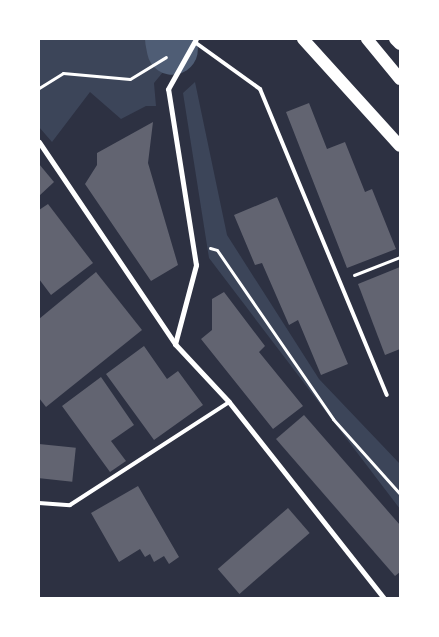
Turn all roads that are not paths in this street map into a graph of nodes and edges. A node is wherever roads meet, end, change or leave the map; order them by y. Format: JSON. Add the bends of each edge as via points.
{"nodes":[{"id":1,"x":303,"y":39,"type":"edge"},
{"id":2,"x":367,"y":39,"type":"edge"},
{"id":3,"x":395,"y":39,"type":"edge"},
{"id":4,"x":196,"y":41,"type":"edge"},
{"id":5,"x":400,"y":44,"type":"edge"},
{"id":6,"x":400,"y":79,"type":"edge"},
{"id":7,"x":39,"y":142,"type":"edge"},
{"id":8,"x":400,"y":146,"type":"edge"},
{"id":9,"x":175,"y":344,"type":"junction"},
{"id":10,"x":387,"y":395,"type":"dead end"},
{"id":11,"x":230,"y":402,"type":"junction"},
{"id":12,"x":39,"y":503,"type":"edge"},
{"id":13,"x":384,"y":598,"type":"edge"}],
"edges":[{"from":1,"to":8,"type":"main road"},
{"from":2,"to":6,"type":"main road"},
{"from":3,"to":5,"type":"main road"},
{"from":4,"to":9,"type":"street","via":[[168,90],[196,265]]},
{"from":4,"to":10,"type":"lane","via":[[260,89],[343,279]]},
{"from":7,"to":9,"type":"street"},
{"from":9,"to":11,"type":"street"},
{"from":11,"to":12,"type":"lane","via":[[70,504]]},
{"from":11,"to":13,"type":"street"}]}
